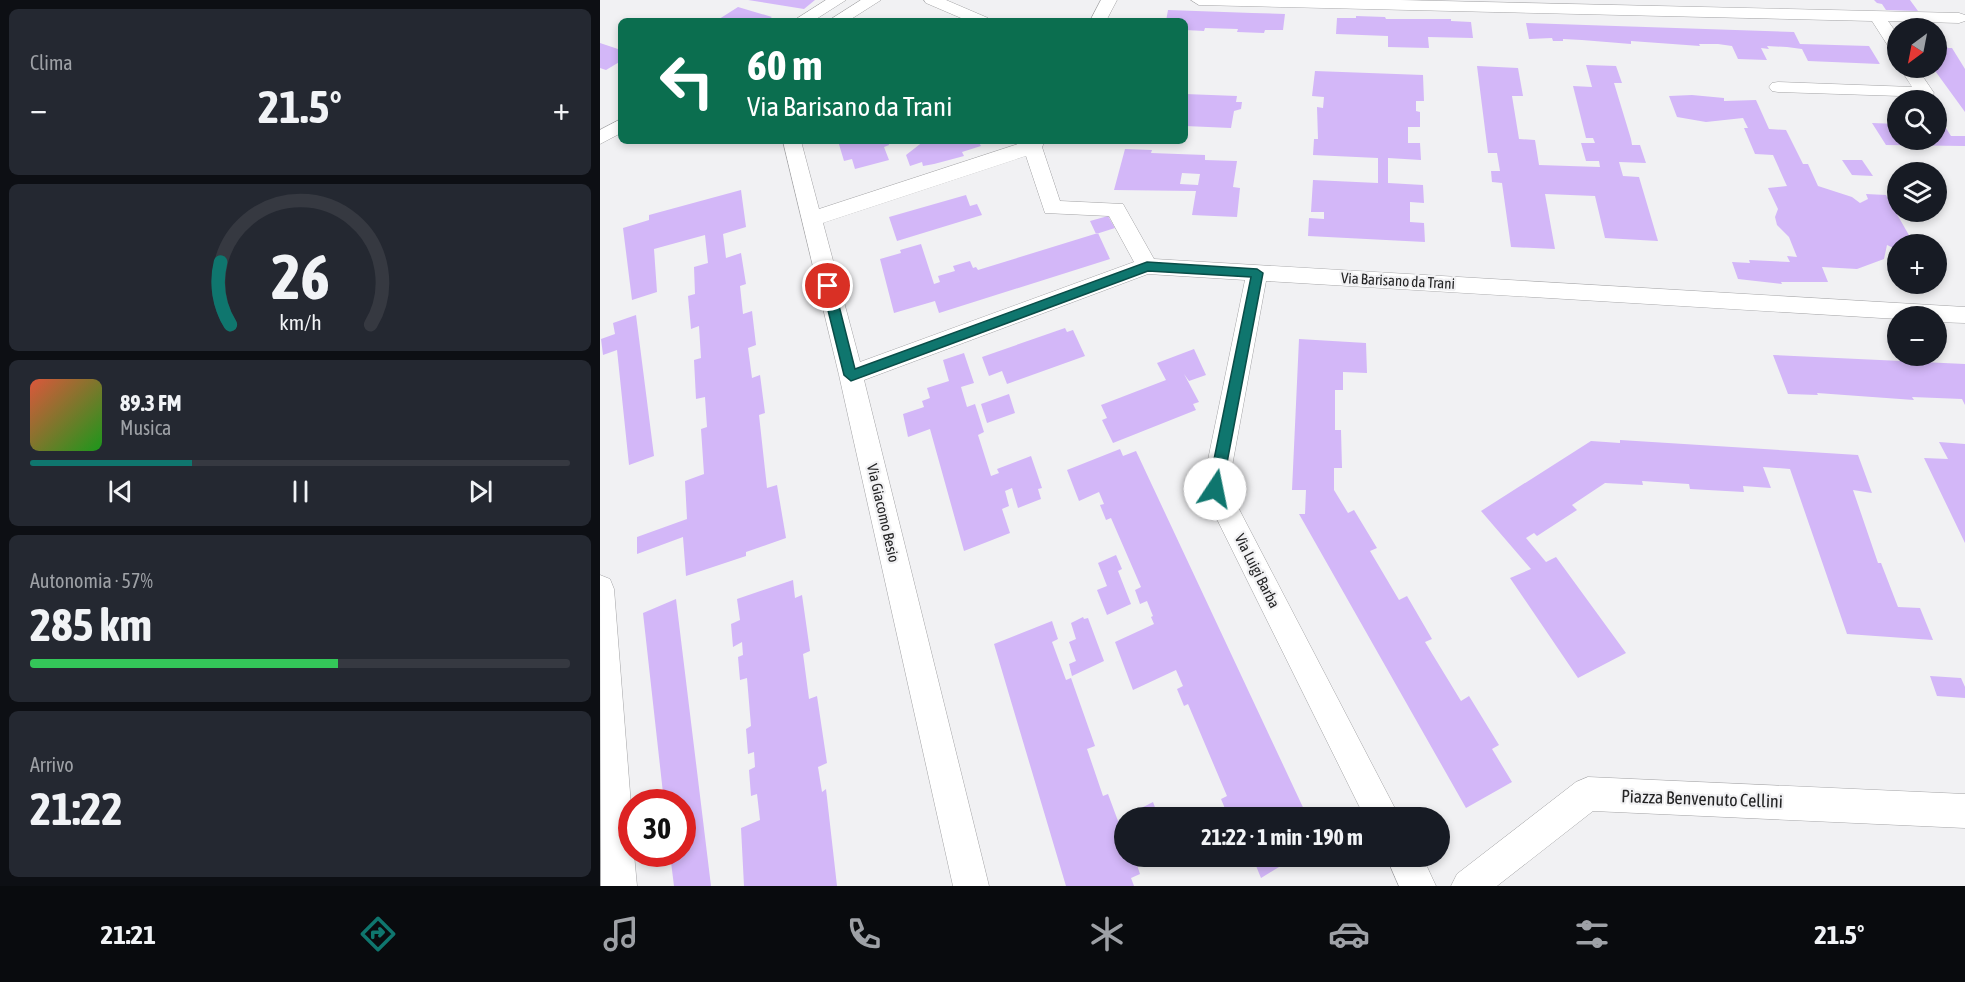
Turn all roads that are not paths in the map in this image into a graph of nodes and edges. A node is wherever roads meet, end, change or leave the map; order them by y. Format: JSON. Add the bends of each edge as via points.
{"nodes":[{"id":1,"x":838,"y":0,"type":"edge"},
{"id":2,"x":873,"y":0,"type":"edge"},
{"id":3,"x":932,"y":0,"type":"edge"},
{"id":4,"x":1109,"y":0,"type":"edge"},
{"id":5,"x":1199,"y":0,"type":"edge"},
{"id":6,"x":1637,"y":0,"type":"edge"},
{"id":7,"x":1945,"y":0,"type":"edge"},
{"id":8,"x":1292,"y":1,"type":"edge"},
{"id":9,"x":1661,"y":11,"type":"junction"},
{"id":10,"x":1877,"y":16,"type":"junction"},
{"id":11,"x":806,"y":18,"type":"edge"},
{"id":12,"x":841,"y":18,"type":"edge"},
{"id":13,"x":975,"y":18,"type":"edge"},
{"id":14,"x":1100,"y":18,"type":"edge"},
{"id":15,"x":1962,"y":21,"type":"edge"},
{"id":16,"x":1887,"y":31,"type":"edge"},
{"id":17,"x":1915,"y":78,"type":"edge"},
{"id":18,"x":1778,"y":87,"type":"dead end"},
{"id":19,"x":618,"y":127,"type":"edge"},
{"id":20,"x":618,"y":137,"type":"edge"},
{"id":21,"x":600,"y":138,"type":"edge"},
{"id":22,"x":793,"y":144,"type":"edge"},
{"id":23,"x":1034,"y":144,"type":"edge"},
{"id":24,"x":600,"y":146,"type":"edge"},
{"id":25,"x":812,"y":219,"type":"junction"},
{"id":26,"x":1147,"y":266,"type":"junction"},
{"id":27,"x":1257,"y":273,"type":"junction"},
{"id":28,"x":1965,"y":315,"type":"edge"},
{"id":29,"x":851,"y":375,"type":"junction"},
{"id":30,"x":600,"y":589,"type":"edge"},
{"id":31,"x":1377,"y":807,"type":"edge"},
{"id":32,"x":1965,"y":811,"type":"edge"},
{"id":33,"x":1408,"y":867,"type":"edge"},
{"id":34,"x":619,"y":886,"type":"edge"},
{"id":35,"x":971,"y":886,"type":"edge"},
{"id":36,"x":1418,"y":886,"type":"edge"},
{"id":37,"x":1469,"y":886,"type":"edge"}],
"edges":[{"from":1,"to":11,"type":"street"},
{"from":2,"to":12,"type":"street"},
{"from":3,"to":13,"type":"street"},
{"from":4,"to":14,"type":"street"},
{"from":5,"to":8,"type":"street"},
{"from":6,"to":9,"type":"street"},
{"from":7,"to":15,"type":"street"},
{"from":8,"to":9,"type":"street"},
{"from":9,"to":10,"type":"street"},
{"from":10,"to":15,"type":"street"},
{"from":10,"to":16,"type":"street"},
{"from":17,"to":18,"type":"street","via":[[1925,93]]},
{"from":19,"to":21,"type":"street"},
{"from":20,"to":24,"type":"street"},
{"from":22,"to":25,"type":"street","name":"Via Giacomo Besio"},
{"from":23,"to":25,"type":"street"},
{"from":23,"to":26,"type":"street","via":[[1052,208],[1116,209]]},
{"from":25,"to":29,"type":"street","name":"Via Giacomo Besio"},
{"from":26,"to":27,"type":"street","name":"Via Barisano da Trani"},
{"from":26,"to":29,"type":"street","name":"Via Barisano da Trani"},
{"from":27,"to":28,"type":"street","name":"Via Barisano da Trani"},
{"from":27,"to":31,"type":"street","name":"Via Luigi Barba","via":[[1215,489]]},
{"from":29,"to":35,"type":"street","name":"Via Giacomo Besio"},
{"from":30,"to":34,"type":"street"},
{"from":32,"to":37,"type":"street","name":"Piazza Benvenuto Cellini","via":[[1588,794]]},
{"from":33,"to":36,"type":"street"}]}
